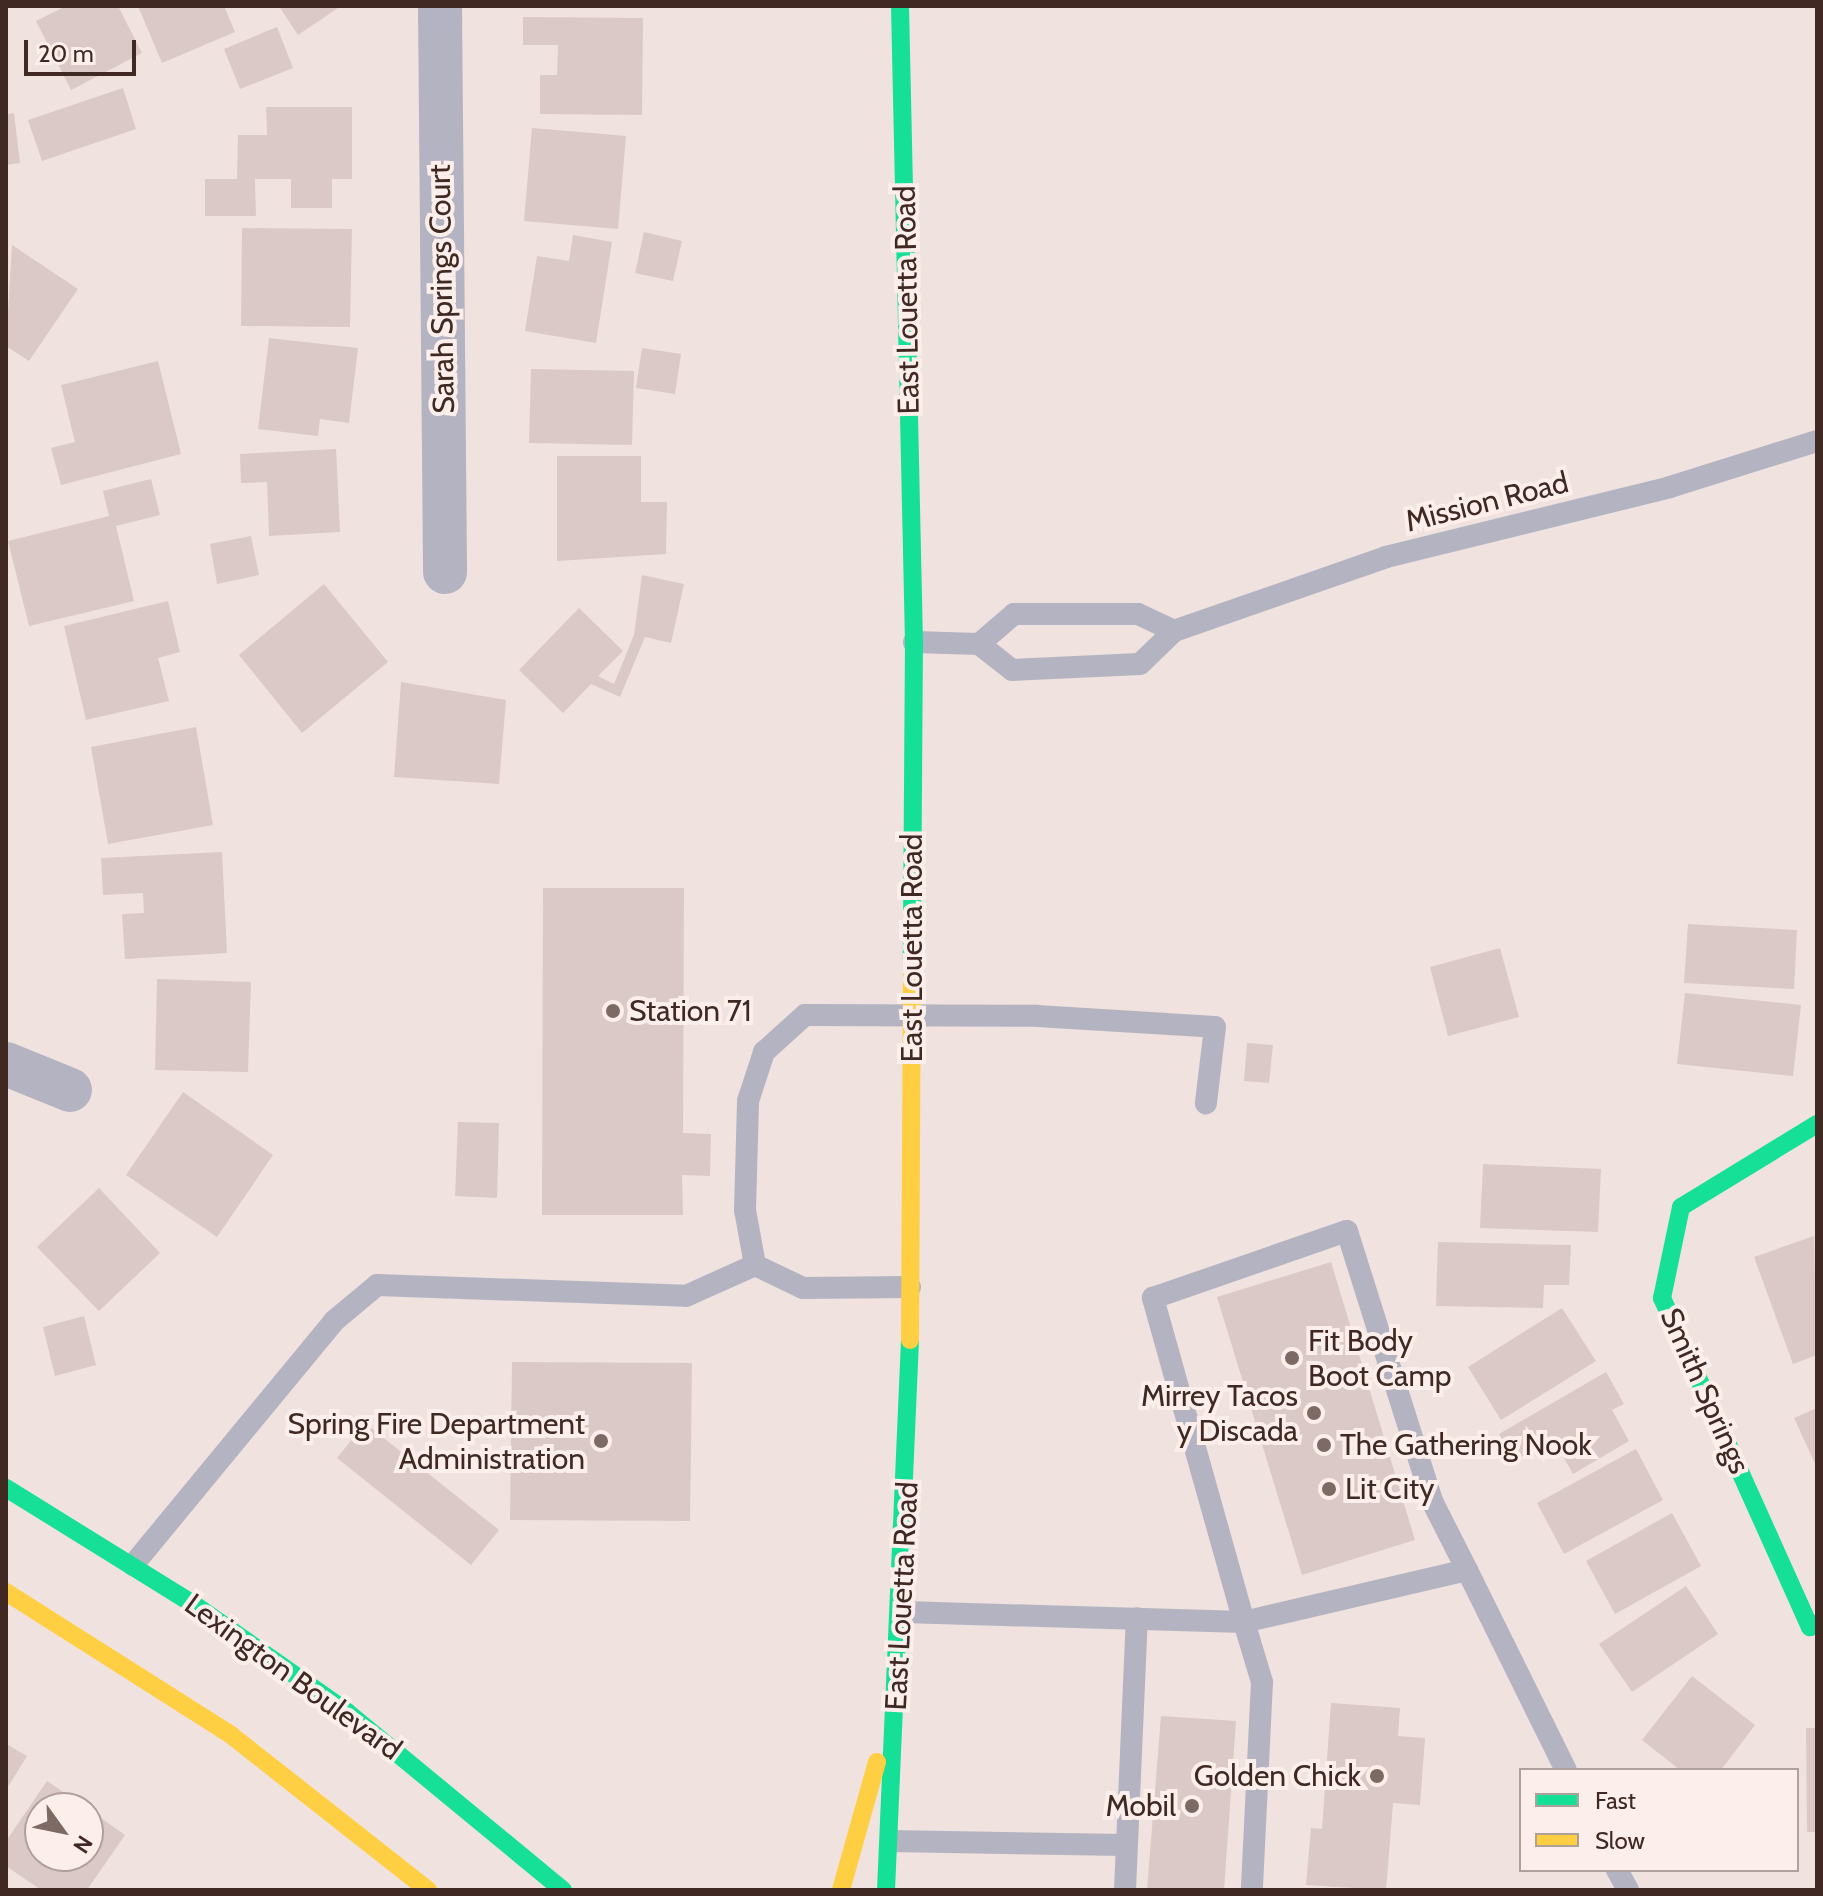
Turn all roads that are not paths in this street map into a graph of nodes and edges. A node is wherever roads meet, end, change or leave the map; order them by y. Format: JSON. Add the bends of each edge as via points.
{"nodes":[{"id":1,"x":440,"y":6,"type":"edge"},
{"id":2,"x":900,"y":6,"type":"edge"},
{"id":3,"x":1817,"y":441,"type":"edge"},
{"id":4,"x":445,"y":572,"type":"dead end"},
{"id":5,"x":1174,"y":631,"type":"junction"},
{"id":6,"x":914,"y":642,"type":"junction"},
{"id":7,"x":979,"y":644,"type":"junction"},
{"id":8,"x":912,"y":1013,"type":"junction"},
{"id":9,"x":6,"y":1064,"type":"edge"},
{"id":10,"x":70,"y":1090,"type":"dead end"},
{"id":11,"x":1206,"y":1103,"type":"dead end"},
{"id":12,"x":1817,"y":1124,"type":"edge"},
{"id":13,"x":755,"y":1265,"type":"junction"},
{"id":14,"x":910,"y":1287,"type":"junction"},
{"id":15,"x":6,"y":1488,"type":"edge"},
{"id":16,"x":133,"y":1565,"type":"junction"},
{"id":17,"x":1467,"y":1570,"type":"junction"},
{"id":18,"x":6,"y":1592,"type":"edge"},
{"id":19,"x":904,"y":1612,"type":"junction"},
{"id":20,"x":1137,"y":1618,"type":"junction"},
{"id":21,"x":1244,"y":1622,"type":"junction"},
{"id":22,"x":1814,"y":1625,"type":"edge"},
{"id":23,"x":899,"y":1683,"type":"junction"},
{"id":24,"x":1565,"y":1768,"type":"edge"},
{"id":25,"x":891,"y":1841,"type":"junction"},
{"id":26,"x":1125,"y":1845,"type":"junction"},
{"id":27,"x":428,"y":1890,"type":"edge"},
{"id":28,"x":563,"y":1890,"type":"edge"},
{"id":29,"x":841,"y":1890,"type":"edge"},
{"id":30,"x":886,"y":1890,"type":"edge"},
{"id":31,"x":1125,"y":1890,"type":"edge"},
{"id":32,"x":1252,"y":1890,"type":"edge"}],
"edges":[{"from":1,"to":4,"type":"street","name":"Sarah Springs Court"},
{"from":2,"to":6,"type":"main road","name":"East Louetta Road"},
{"from":3,"to":5,"type":"lane","name":"Mission Road","via":[[1670,487],[1386,557]]},
{"from":5,"to":7,"type":"lane","via":[[1138,614],[1014,614]]},
{"from":5,"to":7,"type":"lane","name":"Mission Road","via":[[1140,664],[1012,670]]},
{"from":6,"to":7,"type":"lane"},
{"from":6,"to":8,"type":"main road","name":"East Louetta Road"},
{"from":8,"to":11,"type":"lane","via":[[1215,1027]]},
{"from":8,"to":13,"type":"lane","via":[[805,1015],[764,1052],[748,1101],[745,1210]]},
{"from":8,"to":14,"type":"main road","name":"East Louetta Road"},
{"from":9,"to":10,"type":"street"},
{"from":12,"to":22,"type":"main road","name":"Smith Springs","via":[[1681,1207],[1662,1298]]},
{"from":13,"to":14,"type":"lane","via":[[803,1288]]},
{"from":13,"to":16,"type":"lane","via":[[686,1296],[377,1285],[334,1321]]},
{"from":14,"to":19,"type":"main road","name":"East Louetta Road"},
{"from":15,"to":16,"type":"main road","name":"Lexington Boulevard"},
{"from":16,"to":28,"type":"main road","name":"Lexington Boulevard","via":[[347,1712]]},
{"from":17,"to":21,"type":"lane"},
{"from":17,"to":21,"type":"lane","via":[[1433,1503],[1347,1231],[1153,1298]]},
{"from":17,"to":24,"type":"lane"},
{"from":18,"to":27,"type":"main road","via":[[231,1735]]},
{"from":19,"to":20,"type":"lane"},
{"from":19,"to":23,"type":"main road","name":"East Louetta Road"},
{"from":20,"to":21,"type":"lane"},
{"from":20,"to":26,"type":"lane"},
{"from":21,"to":32,"type":"lane","via":[[1262,1682]]},
{"from":23,"to":25,"type":"main road","name":"East Louetta Road"},
{"from":23,"to":29,"type":"main road"},
{"from":25,"to":26,"type":"lane"},
{"from":25,"to":30,"type":"main road","name":"East Louetta Road"},
{"from":26,"to":31,"type":"lane"}]}
